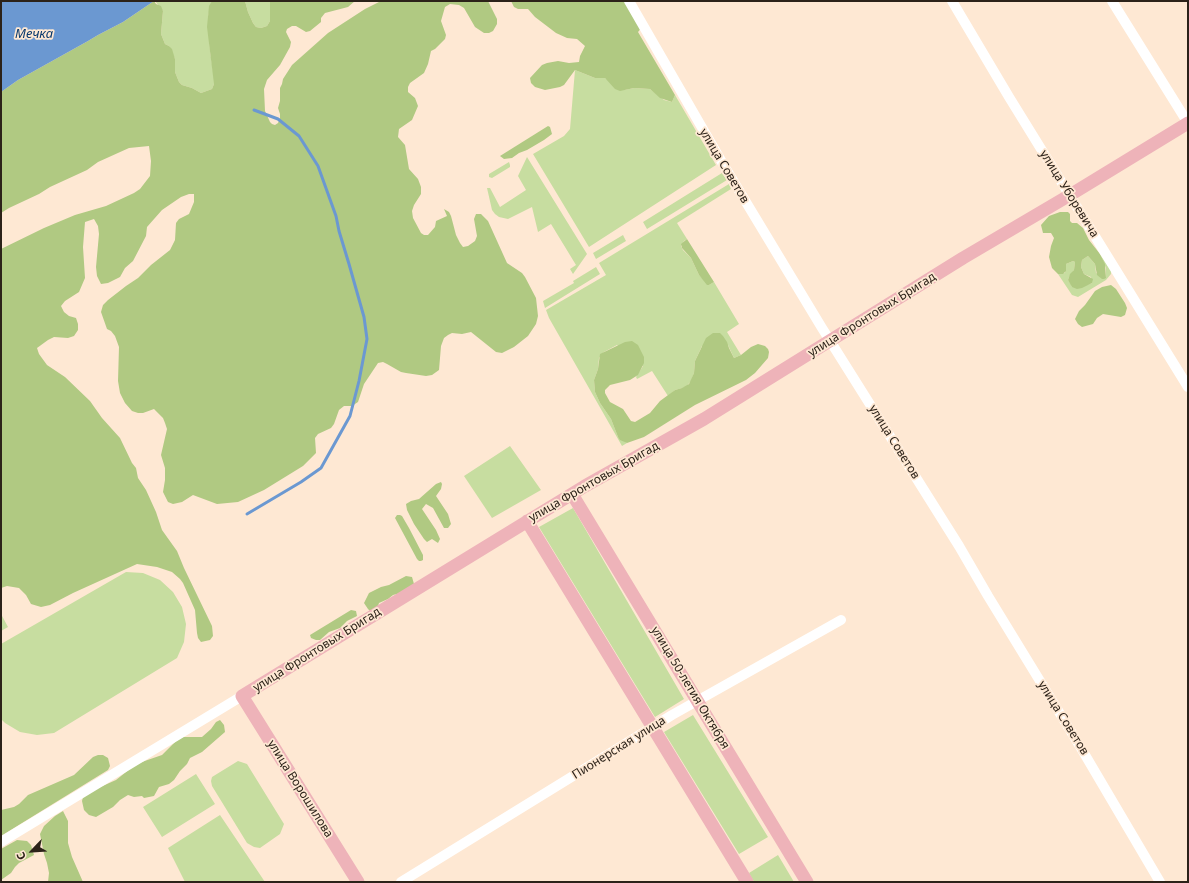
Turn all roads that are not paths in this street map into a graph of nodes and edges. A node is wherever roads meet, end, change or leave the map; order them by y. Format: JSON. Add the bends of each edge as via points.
{"nodes":[{"id":1,"x":629,"y":1,"type":"edge"},
{"id":2,"x":952,"y":1,"type":"edge"},
{"id":3,"x":1112,"y":1,"type":"edge"},
{"id":4,"x":1188,"y":123,"type":"edge"},
{"id":5,"x":1070,"y":195,"type":"junction"},
{"id":6,"x":831,"y":339,"type":"junction"},
{"id":7,"x":1188,"y":387,"type":"edge"},
{"id":8,"x":572,"y":494,"type":"junction"},
{"id":9,"x":527,"y":521,"type":"junction"},
{"id":10,"x":841,"y":620,"type":"dead end"},
{"id":11,"x":242,"y":696,"type":"junction"},
{"id":12,"x":697,"y":700,"type":"junction"},
{"id":13,"x":653,"y":728,"type":"junction"},
{"id":14,"x":1,"y":842,"type":"edge"},
{"id":15,"x":358,"y":882,"type":"edge"},
{"id":16,"x":401,"y":882,"type":"edge"},
{"id":17,"x":747,"y":882,"type":"edge"},
{"id":18,"x":808,"y":882,"type":"edge"},
{"id":19,"x":1160,"y":882,"type":"edge"}],
"edges":[{"from":1,"to":6,"type":"street","name":"улица Советов","via":[[723,164]]},
{"from":2,"to":5,"type":"street","name":"улица Уборевича"},
{"from":3,"to":4,"type":"street"},
{"from":4,"to":5,"type":"main road","name":"улица Фронтовых Бригад"},
{"from":5,"to":6,"type":"main road","name":"улица Фронтовых Бригад"},
{"from":5,"to":7,"type":"street","name":"улица Уборевича"},
{"from":6,"to":8,"type":"main road","name":"улица Фронтовых Бригад","via":[[704,420]]},
{"from":6,"to":19,"type":"street","name":"улица Советов","via":[[1085,754]]},
{"from":8,"to":9,"type":"main road","name":"улица Фронтовых Бригад"},
{"from":8,"to":12,"type":"main road","name":"улица 50-летия Октября"},
{"from":9,"to":11,"type":"main road","name":"улица Фронтовых Бригад"},
{"from":9,"to":13,"type":"main road"},
{"from":10,"to":12,"type":"street","name":"Пионерская улица"},
{"from":11,"to":14,"type":"street","name":"улица Фронтовых Бригад"},
{"from":11,"to":15,"type":"main road","name":"улица Ворошилова"},
{"from":12,"to":13,"type":"street","name":"Пионерская улица"},
{"from":12,"to":18,"type":"main road","name":"улица 50-летия Октября"},
{"from":13,"to":16,"type":"street","name":"Пионерская улица"},
{"from":13,"to":17,"type":"main road"}]}
